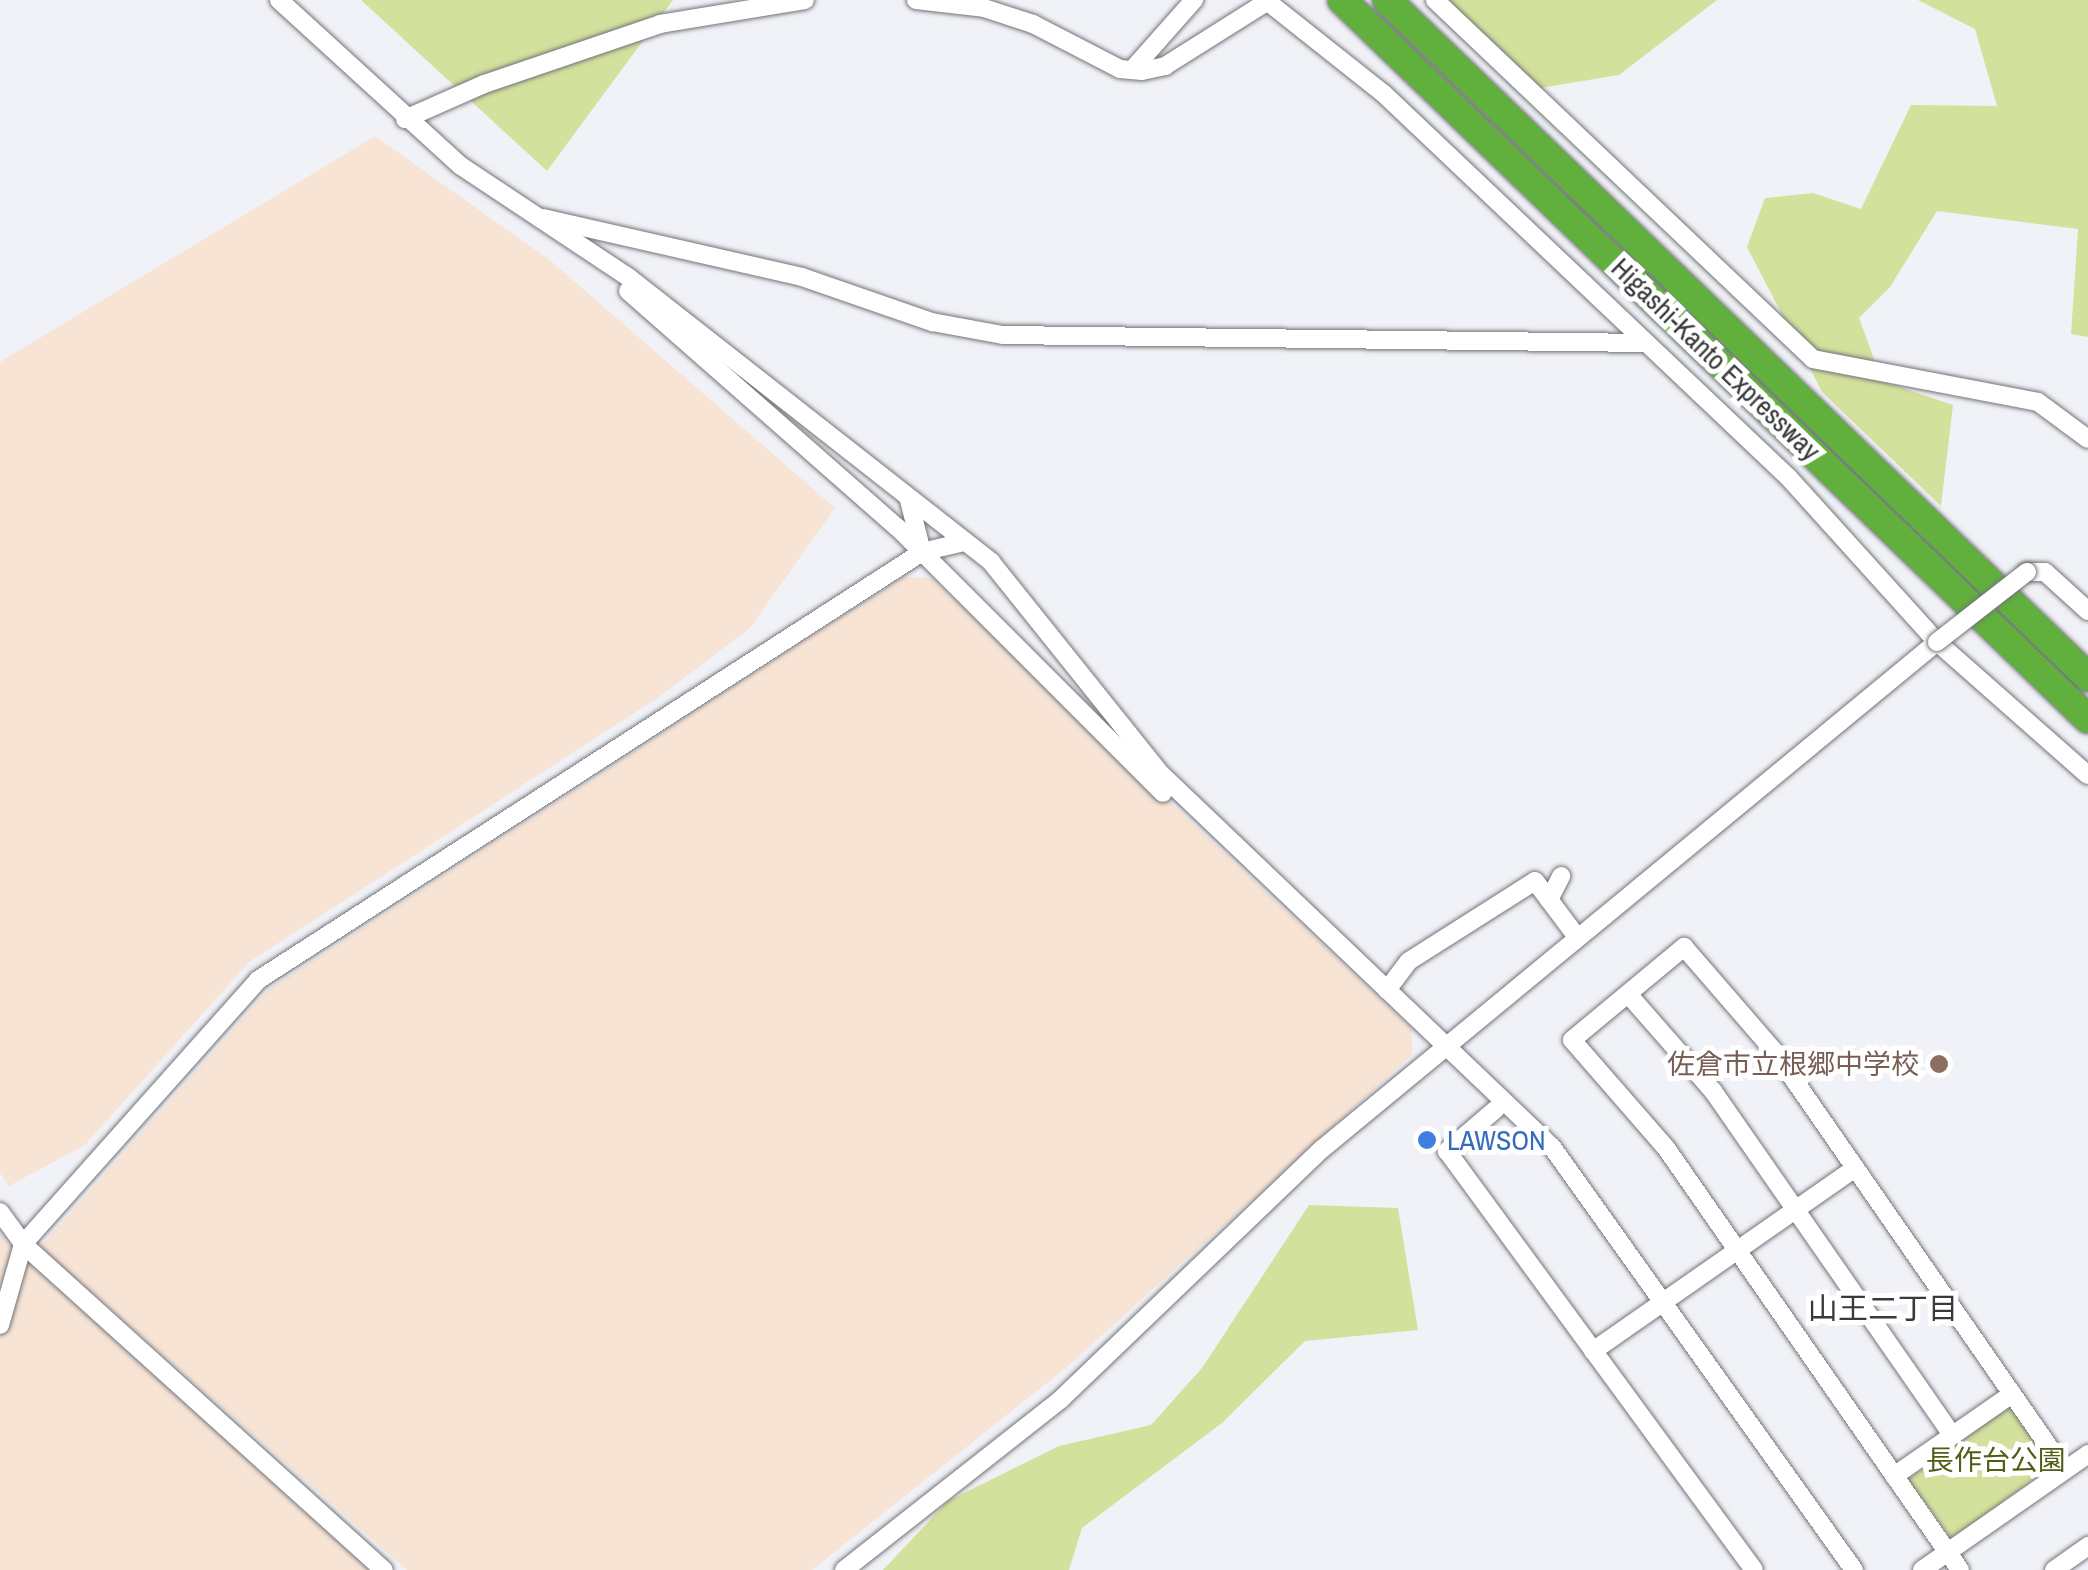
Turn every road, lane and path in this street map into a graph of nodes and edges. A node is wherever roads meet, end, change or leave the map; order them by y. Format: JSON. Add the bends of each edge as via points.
{"nodes":[{"id":1,"x":278,"y":0,"type":"edge"},
{"id":2,"x":806,"y":0,"type":"edge"},
{"id":3,"x":916,"y":0,"type":"edge"},
{"id":4,"x":1194,"y":0,"type":"edge"},
{"id":5,"x":1342,"y":0,"type":"edge"},
{"id":6,"x":1387,"y":0,"type":"edge"},
{"id":7,"x":1435,"y":0,"type":"edge"},
{"id":8,"x":1269,"y":1,"type":"edge"},
{"id":9,"x":1132,"y":70,"type":"junction"},
{"id":10,"x":405,"y":119,"type":"junction"},
{"id":11,"x":527,"y":214,"type":"junction"},
{"id":12,"x":572,"y":242,"type":"junction"},
{"id":13,"x":1646,"y":343,"type":"junction"},
{"id":14,"x":2088,"y":439,"type":"edge"},
{"id":15,"x":907,"y":496,"type":"junction"},
{"id":16,"x":964,"y":542,"type":"junction"},
{"id":17,"x":922,"y":552,"type":"junction"},
{"id":18,"x":2088,"y":612,"type":"edge"},
{"id":19,"x":1937,"y":642,"type":"junction"},
{"id":20,"x":2088,"y":676,"type":"edge"},
{"id":21,"x":2088,"y":719,"type":"edge"},
{"id":22,"x":2088,"y":775,"type":"edge"},
{"id":23,"x":1260,"y":872,"type":"junction"},
{"id":24,"x":1561,"y":876,"type":"dead end"},
{"id":25,"x":1549,"y":900,"type":"junction"},
{"id":26,"x":1577,"y":937,"type":"junction"},
{"id":27,"x":1388,"y":990,"type":"junction"},
{"id":28,"x":1628,"y":994,"type":"junction"},
{"id":29,"x":1446,"y":1044,"type":"junction"},
{"id":30,"x":1496,"y":1109,"type":"dead end"},
{"id":31,"x":1855,"y":1168,"type":"junction"},
{"id":32,"x":1797,"y":1209,"type":"junction"},
{"id":33,"x":0,"y":1212,"type":"edge"},
{"id":34,"x":23,"y":1244,"type":"junction"},
{"id":35,"x":1738,"y":1251,"type":"junction"},
{"id":36,"x":1666,"y":1300,"type":"junction"},
{"id":37,"x":0,"y":1325,"type":"edge"},
{"id":38,"x":1593,"y":1350,"type":"junction"},
{"id":39,"x":2012,"y":1394,"type":"junction"},
{"id":40,"x":1952,"y":1435,"type":"junction"},
{"id":41,"x":2076,"y":1462,"type":"edge"},
{"id":42,"x":1894,"y":1476,"type":"junction"},
{"id":43,"x":2088,"y":1479,"type":"edge"},
{"id":44,"x":2088,"y":1546,"type":"edge"},
{"id":45,"x":1947,"y":1552,"type":"junction"},
{"id":46,"x":1752,"y":1569,"type":"edge"},
{"id":47,"x":384,"y":1570,"type":"edge"},
{"id":48,"x":844,"y":1570,"type":"edge"},
{"id":49,"x":1854,"y":1570,"type":"edge"},
{"id":50,"x":1922,"y":1570,"type":"edge"},
{"id":51,"x":1960,"y":1570,"type":"edge"},
{"id":52,"x":2054,"y":1570,"type":"edge"}],
"edges":[{"from":1,"to":10,"type":"street"},
{"from":2,"to":10,"type":"street","via":[[660,24],[484,84]]},
{"from":3,"to":9,"type":"street","via":[[984,8]]},
{"from":4,"to":9,"type":"street"},
{"from":5,"to":21,"type":"highway","name":"Higashi-Kanto Expressway"},
{"from":6,"to":20,"type":"highway","name":"Higashi-Kanto Expressway"},
{"from":7,"to":14,"type":"street","via":[[1813,358],[2038,402]]},
{"from":8,"to":9,"type":"street","via":[[1165,66]]},
{"from":8,"to":13,"type":"street","via":[[1384,94]]},
{"from":10,"to":11,"type":"street"},
{"from":11,"to":12,"type":"street"},
{"from":11,"to":13,"type":"street","via":[[802,277],[976,332]]},
{"from":12,"to":15,"type":"street","via":[[718,345]]},
{"from":12,"to":17,"type":"street"},
{"from":13,"to":19,"type":"street","via":[[1800,490]]},
{"from":15,"to":16,"type":"street"},
{"from":15,"to":17,"type":"street","via":[[922,528]]},
{"from":16,"to":17,"type":"street"},
{"from":16,"to":23,"type":"street","via":[[1034,608],[1108,715]]},
{"from":17,"to":23,"type":"street","via":[[1155,785]]},
{"from":17,"to":34,"type":"street","via":[[258,980]]},
{"from":18,"to":19,"type":"street","bridge":true,"via":[[2046,572],[2027,572]]},
{"from":19,"to":22,"type":"street"},
{"from":19,"to":26,"type":"street"},
{"from":23,"to":27,"type":"street"},
{"from":24,"to":25,"type":"street"},
{"from":25,"to":26,"type":"street"},
{"from":25,"to":27,"type":"street","via":[[1535,881],[1409,961]]},
{"from":26,"to":29,"type":"street"},
{"from":27,"to":29,"type":"street"},
{"from":28,"to":31,"type":"street","via":[[1684,947],[1774,1051]]},
{"from":28,"to":32,"type":"street","via":[[1712,1091]]},
{"from":28,"to":35,"type":"street","via":[[1572,1040],[1666,1148]]},
{"from":29,"to":36,"type":"street","via":[[1552,1146]]},
{"from":29,"to":48,"type":"street","via":[[1272,1195],[1061,1400]]},
{"from":30,"to":38,"type":"street","via":[[1447,1151]]},
{"from":31,"to":32,"type":"street"},
{"from":31,"to":39,"type":"street"},
{"from":32,"to":35,"type":"street"},
{"from":32,"to":40,"type":"street"},
{"from":33,"to":34,"type":"street"},
{"from":34,"to":37,"type":"street"},
{"from":34,"to":47,"type":"street"},
{"from":35,"to":36,"type":"street"},
{"from":35,"to":42,"type":"street"},
{"from":36,"to":38,"type":"street"},
{"from":36,"to":49,"type":"street"},
{"from":38,"to":46,"type":"street"},
{"from":39,"to":40,"type":"street"},
{"from":39,"to":41,"type":"street"},
{"from":40,"to":42,"type":"street"},
{"from":41,"to":43,"type":"street"},
{"from":41,"to":45,"type":"street"},
{"from":42,"to":45,"type":"street"},
{"from":44,"to":52,"type":"street"},
{"from":45,"to":50,"type":"street"},
{"from":45,"to":51,"type":"street"}]}
